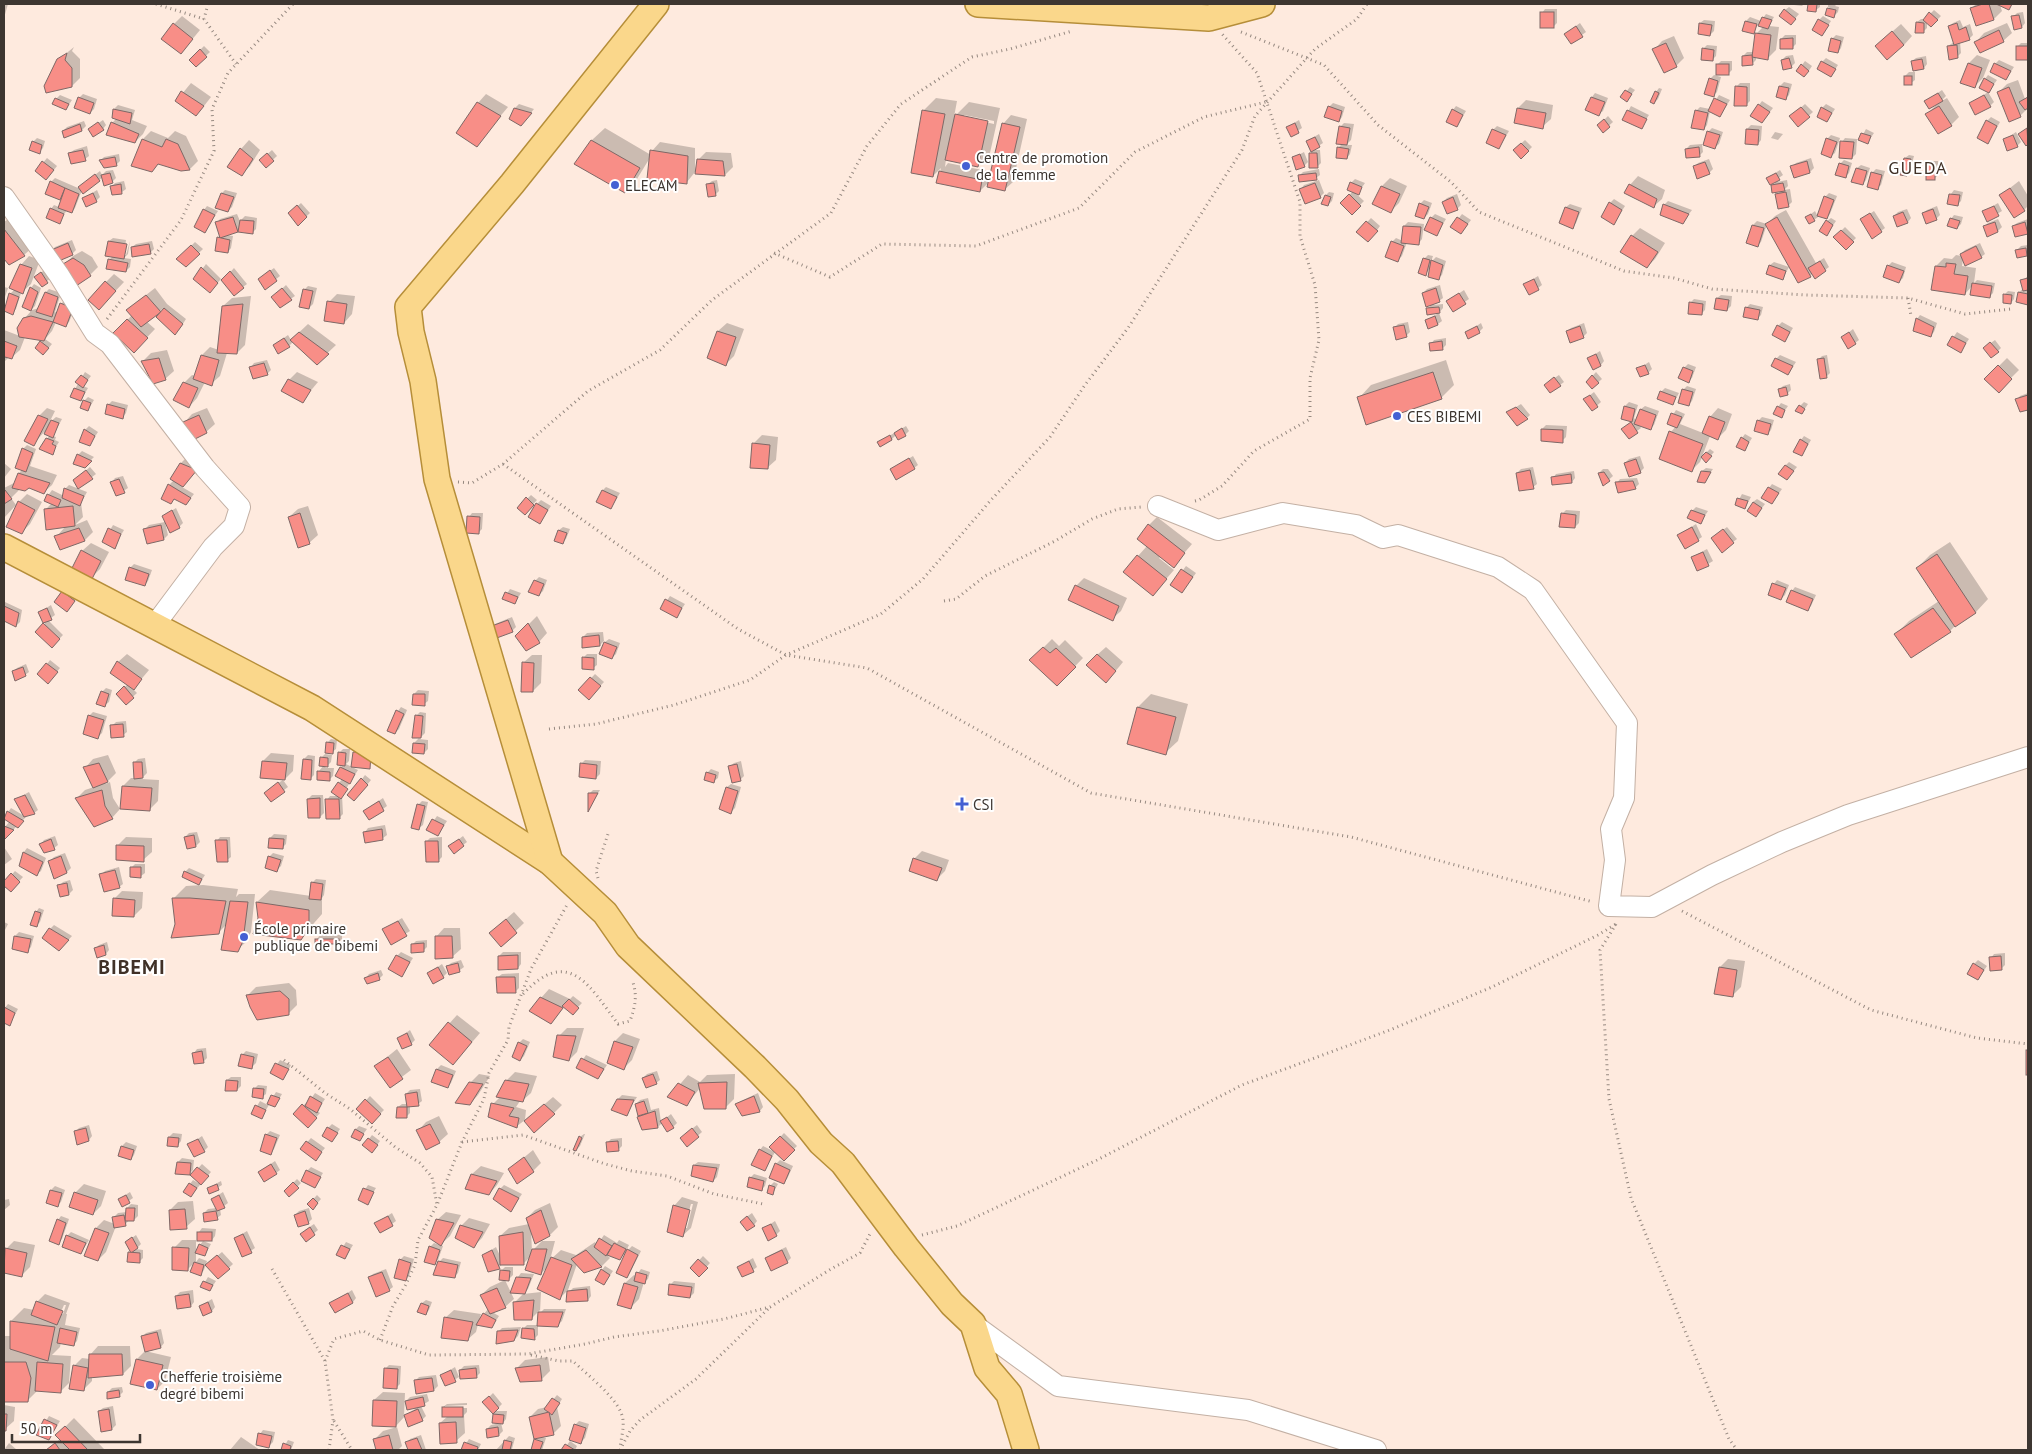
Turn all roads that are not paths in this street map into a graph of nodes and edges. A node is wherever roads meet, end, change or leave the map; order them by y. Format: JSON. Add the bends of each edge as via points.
{"nodes":[{"id":1,"x":656,"y":4,"type":"edge"},
{"id":2,"x":978,"y":4,"type":"edge"},
{"id":3,"x":1262,"y":4,"type":"edge"},
{"id":4,"x":4,"y":197,"type":"edge"},
{"id":5,"x":1158,"y":506,"type":"road end"},
{"id":6,"x":4,"y":547,"type":"edge"},
{"id":7,"x":154,"y":626,"type":"junction"},
{"id":8,"x":2028,"y":757,"type":"edge"},
{"id":9,"x":550,"y":862,"type":"junction"},
{"id":10,"x":973,"y":1324,"type":"junction"},
{"id":11,"x":1026,"y":1450,"type":"edge"},
{"id":12,"x":1376,"y":1450,"type":"edge"}],
"edges":[{"from":1,"to":9,"type":"main road","via":[[512,184],[408,307],[437,479]]},
{"from":2,"to":3,"type":"main road","via":[[1208,18]]},
{"from":4,"to":7,"type":"street","via":[[95,333],[110,344],[200,461],[240,507],[234,526],[213,547]]},
{"from":5,"to":8,"type":"street","via":[[1218,530],[1283,513],[1356,526],[1384,538],[1398,535],[1498,567],[1533,590],[1627,723],[1624,798],[1611,829],[1614,860],[1609,906],[1652,907],[1782,842],[1848,815]]},
{"from":6,"to":7,"type":"main road"},
{"from":7,"to":9,"type":"main road","via":[[312,708]]},
{"from":9,"to":10,"type":"main road","via":[[605,913],[628,946],[787,1100],[842,1163],[952,1304]]},
{"from":10,"to":11,"type":"main road","via":[[987,1368],[1010,1394]]},
{"from":10,"to":12,"type":"street","via":[[1058,1386],[1248,1410]]}]}
